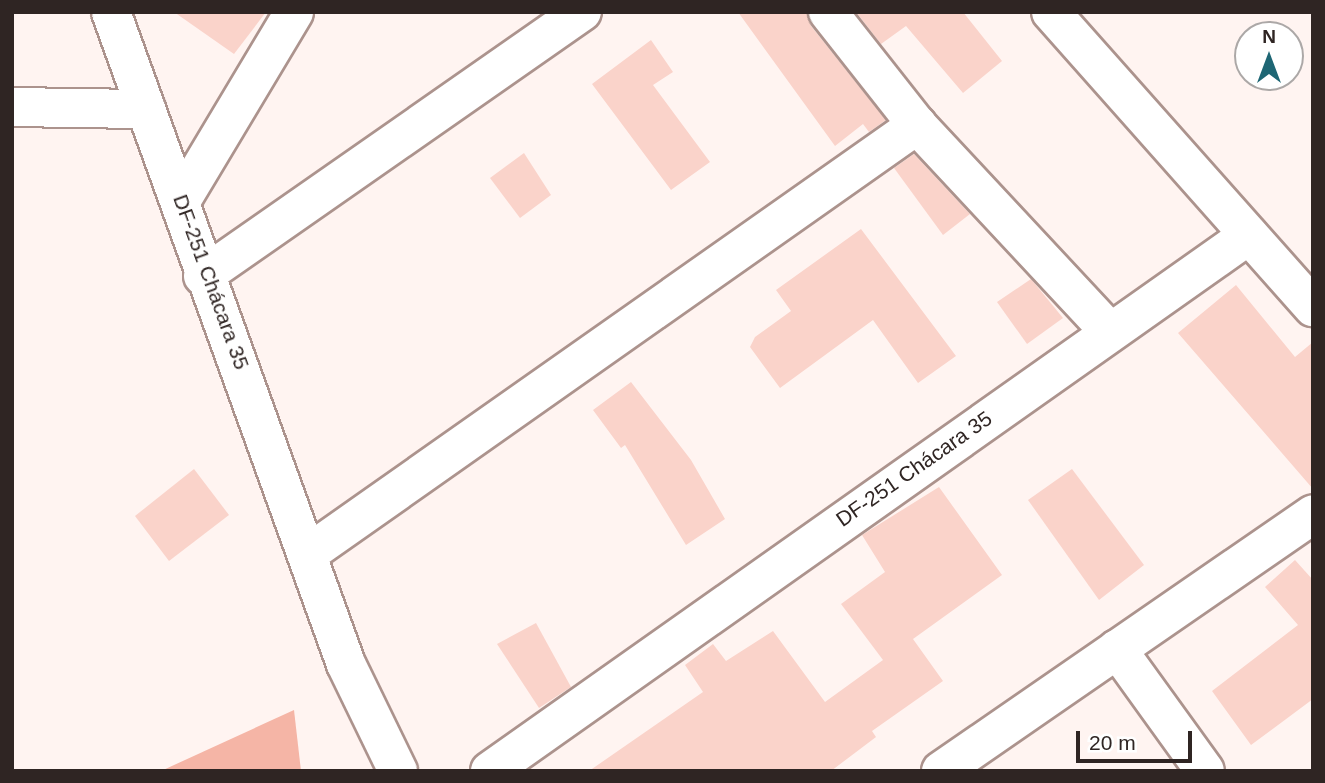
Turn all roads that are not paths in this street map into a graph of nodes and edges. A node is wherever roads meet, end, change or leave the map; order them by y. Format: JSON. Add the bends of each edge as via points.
{"nodes":[{"id":1,"x":111,"y":12,"type":"edge"},
{"id":2,"x":295,"y":12,"type":"edge"},
{"id":3,"x":582,"y":12,"type":"edge"},
{"id":4,"x":828,"y":12,"type":"edge"},
{"id":5,"x":1051,"y":12,"type":"edge"},
{"id":6,"x":12,"y":107,"type":"edge"},
{"id":7,"x":146,"y":109,"type":"junction"},
{"id":8,"x":917,"y":125,"type":"junction"},
{"id":9,"x":181,"y":201,"type":"junction"},
{"id":10,"x":1249,"y":235,"type":"junction"},
{"id":11,"x":204,"y":276,"type":"junction"},
{"id":12,"x":1313,"y":307,"type":"edge"},
{"id":13,"x":1109,"y":331,"type":"junction"},
{"id":14,"x":1313,"y":514,"type":"edge"},
{"id":15,"x":309,"y":553,"type":"junction"},
{"id":16,"x":1117,"y":649,"type":"junction"},
{"id":17,"x":398,"y":771,"type":"edge"},
{"id":18,"x":489,"y":771,"type":"edge"},
{"id":19,"x":941,"y":771,"type":"edge"},
{"id":20,"x":1205,"y":771,"type":"edge"}],
"edges":[{"from":1,"to":7,"type":"street","name":"DF-251 Chácara 35"},
{"from":2,"to":9,"type":"street"},
{"from":3,"to":11,"type":"street"},
{"from":4,"to":8,"type":"street"},
{"from":5,"to":10,"type":"street"},
{"from":6,"to":7,"type":"street"},
{"from":7,"to":9,"type":"street","name":"DF-251 Chácara 35"},
{"from":8,"to":13,"type":"street"},
{"from":8,"to":15,"type":"street"},
{"from":9,"to":11,"type":"street","name":"DF-251 Chácara 35"},
{"from":10,"to":12,"type":"street"},
{"from":10,"to":13,"type":"street","name":"DF-251 Chácara 35"},
{"from":11,"to":15,"type":"street","name":"DF-251 Chácara 35"},
{"from":13,"to":18,"type":"street","name":"DF-251 Chácara 35"},
{"from":14,"to":16,"type":"street"},
{"from":15,"to":17,"type":"street","name":"DF-251 Chácara 35","via":[[346,664]]},
{"from":16,"to":19,"type":"street"},
{"from":16,"to":20,"type":"street"}]}
